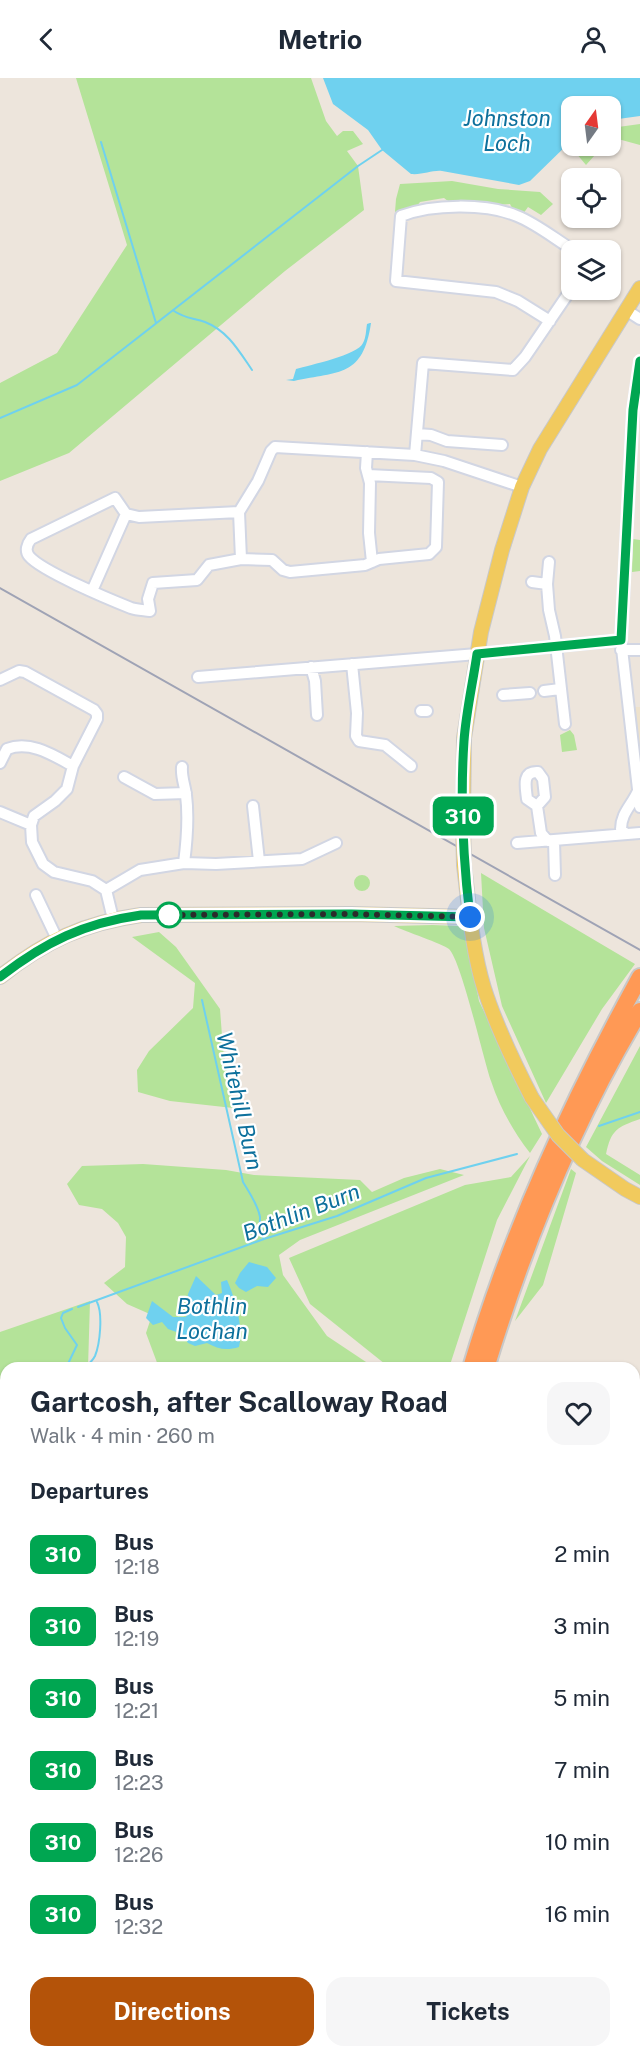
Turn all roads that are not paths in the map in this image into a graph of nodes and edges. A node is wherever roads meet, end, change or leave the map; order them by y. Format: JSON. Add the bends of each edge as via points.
{"nodes":[{"id":1,"x":561,"y":242,"type":"edge"},
{"id":2,"x":640,"y":288,"type":"edge"},
{"id":3,"x":564,"y":300,"type":"edge"},
{"id":4,"x":626,"y":310,"type":"junction"},
{"id":5,"x":640,"y":319,"type":"edge"},
{"id":6,"x":550,"y":321,"type":"junction"},
{"id":7,"x":640,"y":362,"type":"edge"},
{"id":8,"x":637,"y":411,"type":"edge"},
{"id":9,"x":417,"y":434,"type":"junction"},
{"id":10,"x":502,"y":445,"type":"dead end"},
{"id":11,"x":367,"y":452,"type":"junction"},
{"id":12,"x":415,"y":455,"type":"junction"},
{"id":13,"x":368,"y":475,"type":"junction"},
{"id":14,"x":522,"y":487,"type":"junction"},
{"id":15,"x":629,"y":493,"type":"junction"},
{"id":16,"x":640,"y":497,"type":"edge"},
{"id":17,"x":239,"y":512,"type":"junction"},
{"id":18,"x":126,"y":514,"type":"junction"},
{"id":19,"x":241,"y":559,"type":"junction"},
{"id":20,"x":372,"y":562,"type":"junction"},
{"id":21,"x":549,"y":562,"type":"dead end"},
{"id":22,"x":532,"y":582,"type":"dead end"},
{"id":23,"x":546,"y":584,"type":"junction"},
{"id":24,"x":92,"y":591,"type":"junction"},
{"id":25,"x":621,"y":645,"type":"junction"},
{"id":26,"x":555,"y":647,"type":"junction"},
{"id":27,"x":640,"y":650,"type":"edge"},
{"id":28,"x":477,"y":654,"type":"junction"},
{"id":29,"x":352,"y":664,"type":"junction"},
{"id":30,"x":311,"y":667,"type":"junction"},
{"id":31,"x":198,"y":676,"type":"dead end"},
{"id":32,"x":0,"y":680,"type":"edge"},
{"id":33,"x":560,"y":689,"type":"junction"},
{"id":34,"x":544,"y":691,"type":"dead end"},
{"id":35,"x":530,"y":693,"type":"dead end"},
{"id":36,"x":503,"y":695,"type":"dead end"},
{"id":37,"x":317,"y":714,"type":"dead end"},
{"id":38,"x":565,"y":724,"type":"dead end"},
{"id":39,"x":0,"y":763,"type":"edge"},
{"id":40,"x":73,"y":766,"type":"junction"},
{"id":41,"x":182,"y":766,"type":"dead end"},
{"id":42,"x":411,"y":766,"type":"dead end"},
{"id":43,"x":124,"y":777,"type":"dead end"},
{"id":44,"x":638,"y":791,"type":"junction"},
{"id":45,"x":186,"y":793,"type":"junction"},
{"id":46,"x":253,"y":806,"type":"dead end"},
{"id":47,"x":537,"y":806,"type":"dead end"},
{"id":48,"x":640,"y":807,"type":"edge"},
{"id":49,"x":0,"y":812,"type":"edge"},
{"id":50,"x":31,"y":825,"type":"junction"},
{"id":51,"x":640,"y":832,"type":"edge"},
{"id":52,"x":626,"y":834,"type":"junction"},
{"id":53,"x":551,"y":841,"type":"junction"},
{"id":54,"x":336,"y":843,"type":"dead end"},
{"id":55,"x":517,"y":843,"type":"dead end"},
{"id":56,"x":259,"y":861,"type":"junction"},
{"id":57,"x":184,"y":863,"type":"junction"},
{"id":58,"x":555,"y":875,"type":"dead end"},
{"id":59,"x":106,"y":890,"type":"junction"},
{"id":60,"x":36,"y":895,"type":"dead end"},
{"id":61,"x":470,"y":917,"type":"junction"},
{"id":62,"x":113,"y":919,"type":"junction"},
{"id":63,"x":57,"y":939,"type":"junction"},
{"id":64,"x":0,"y":977,"type":"edge"},
{"id":65,"x":640,"y":977,"type":"edge"},
{"id":66,"x":640,"y":1011,"type":"edge"},
{"id":67,"x":640,"y":1197,"type":"edge"},
{"id":68,"x":473,"y":1362,"type":"edge"},
{"id":69,"x":488,"y":1362,"type":"edge"}],
"edges":[{"from":1,"to":6,"type":"street","via":[[506,212],[442,207],[401,216],[396,281],[496,292]]},
{"from":2,"to":4,"type":"main road"},
{"from":3,"to":6,"type":"street"},
{"from":4,"to":5,"type":"street"},
{"from":4,"to":14,"type":"main road","via":[[540,449]]},
{"from":6,"to":9,"type":"street","via":[[513,370],[423,363]]},
{"from":7,"to":8,"type":"street"},
{"from":8,"to":15,"type":"street"},
{"from":9,"to":10,"type":"street","via":[[447,441]]},
{"from":9,"to":12,"type":"street"},
{"from":11,"to":12,"type":"street"},
{"from":11,"to":13,"type":"street"},
{"from":11,"to":17,"type":"street","via":[[275,447]]},
{"from":12,"to":14,"type":"street"},
{"from":13,"to":20,"type":"street"},
{"from":13,"to":20,"type":"street","via":[[431,478],[439,486],[434,550],[424,555]]},
{"from":14,"to":28,"type":"main road"},
{"from":15,"to":16,"type":"street"},
{"from":15,"to":25,"type":"street"},
{"from":17,"to":18,"type":"street","via":[[139,517]]},
{"from":17,"to":19,"type":"street"},
{"from":18,"to":24,"type":"street"},
{"from":18,"to":24,"type":"street","via":[[115,498],[28,543],[27,554],[31,559]]},
{"from":19,"to":20,"type":"street","via":[[272,560],[290,572]]},
{"from":19,"to":24,"type":"street","via":[[209,565],[197,580],[153,583],[148,599],[150,611],[134,609]]},
{"from":21,"to":23,"type":"street"},
{"from":22,"to":23,"type":"street"},
{"from":23,"to":26,"type":"street"},
{"from":25,"to":26,"type":"street"},
{"from":25,"to":27,"type":"street"},
{"from":25,"to":44,"type":"street"},
{"from":26,"to":28,"type":"street"},
{"from":26,"to":33,"type":"street"},
{"from":28,"to":29,"type":"street"},
{"from":28,"to":61,"type":"main road","bridge":true,"via":[[464,738],[464,866]]},
{"from":29,"to":30,"type":"street"},
{"from":29,"to":42,"type":"street","via":[[356,736],[359,741],[385,745],[401,754]]},
{"from":30,"to":31,"type":"street"},
{"from":30,"to":37,"type":"street"},
{"from":32,"to":40,"type":"street","via":[[25,672],[94,710],[97,719]]},
{"from":33,"to":34,"type":"street"},
{"from":33,"to":38,"type":"street"},
{"from":35,"to":36,"type":"street"},
{"from":39,"to":40,"type":"street","via":[[7,749],[31,747]]},
{"from":40,"to":50,"type":"street","via":[[67,789],[34,816]]},
{"from":41,"to":45,"type":"street"},
{"from":43,"to":45,"type":"street","via":[[156,794]]},
{"from":44,"to":48,"type":"street"},
{"from":44,"to":52,"type":"street","via":[[621,819],[621,829]]},
{"from":45,"to":57,"type":"street","via":[[188,834]]},
{"from":46,"to":56,"type":"street"},
{"from":47,"to":53,"type":"street","via":[[541,833]]},
{"from":49,"to":50,"type":"street"},
{"from":50,"to":59,"type":"street","via":[[32,842],[43,864],[54,872],[92,881]]},
{"from":51,"to":52,"type":"street"},
{"from":52,"to":53,"type":"street"},
{"from":53,"to":55,"type":"street"},
{"from":53,"to":58,"type":"street"},
{"from":54,"to":56,"type":"street","via":[[302,859]]},
{"from":56,"to":57,"type":"street"},
{"from":57,"to":59,"type":"street","via":[[140,870]]},
{"from":59,"to":62,"type":"street"},
{"from":60,"to":63,"type":"street"},
{"from":61,"to":62,"type":"main road","via":[[141,915]]},
{"from":61,"to":67,"type":"main road","bridge":true,"via":[[484,988],[532,1098],[558,1136],[583,1160]]},
{"from":62,"to":63,"type":"main road"},
{"from":63,"to":64,"type":"main road"},
{"from":65,"to":68,"type":"highway","via":[[542,1170]]},
{"from":66,"to":69,"type":"highway","via":[[555,1177],[531,1234]]}]}
